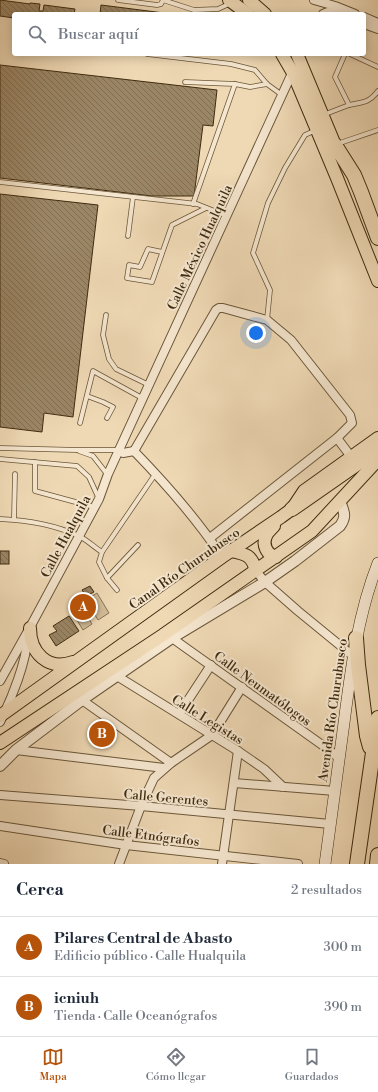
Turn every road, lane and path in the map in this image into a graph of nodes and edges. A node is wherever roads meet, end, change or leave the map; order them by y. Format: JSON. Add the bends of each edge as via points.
{"nodes":[{"id":1,"x":118,"y":0,"type":"edge"},
{"id":2,"x":163,"y":0,"type":"edge"},
{"id":3,"x":249,"y":0,"type":"edge"},
{"id":4,"x":314,"y":0,"type":"edge"},
{"id":5,"x":231,"y":1,"type":"edge"},
{"id":6,"x":335,"y":11,"type":"edge"},
{"id":7,"x":194,"y":12,"type":"edge"},
{"id":8,"x":245,"y":12,"type":"edge"},
{"id":9,"x":263,"y":12,"type":"edge"},
{"id":10,"x":366,"y":19,"type":"edge"},
{"id":11,"x":378,"y":23,"type":"edge"},
{"id":12,"x":366,"y":25,"type":"edge"},
{"id":13,"x":378,"y":29,"type":"edge"},
{"id":14,"x":163,"y":56,"type":"edge"},
{"id":15,"x":283,"y":56,"type":"edge"},
{"id":16,"x":299,"y":56,"type":"edge"},
{"id":17,"x":299,"y":56,"type":"edge"},
{"id":18,"x":344,"y":56,"type":"edge"},
{"id":19,"x":354,"y":56,"type":"edge"},
{"id":20,"x":378,"y":67,"type":"edge"},
{"id":21,"x":293,"y":73,"type":"junction"},
{"id":22,"x":185,"y":82,"type":"dead end"},
{"id":23,"x":235,"y":84,"type":"junction"},
{"id":24,"x":267,"y":84,"type":"junction"},
{"id":25,"x":378,"y":91,"type":"edge"},
{"id":26,"x":283,"y":95,"type":"junction"},
{"id":27,"x":349,"y":105,"type":"junction"},
{"id":28,"x":323,"y":115,"type":"junction"},
{"id":29,"x":317,"y":130,"type":"junction"},
{"id":30,"x":378,"y":130,"type":"edge"},
{"id":31,"x":335,"y":145,"type":"junction"},
{"id":32,"x":337,"y":178,"type":"junction"},
{"id":33,"x":0,"y":182,"type":"edge"},
{"id":34,"x":133,"y":197,"type":"junction"},
{"id":35,"x":193,"y":204,"type":"junction"},
{"id":36,"x":206,"y":208,"type":"junction"},
{"id":37,"x":227,"y":216,"type":"junction"},
{"id":38,"x":128,"y":236,"type":"dead end"},
{"id":39,"x":378,"y":238,"type":"edge"},
{"id":40,"x":162,"y":252,"type":"junction"},
{"id":41,"x":378,"y":282,"type":"edge"},
{"id":42,"x":106,"y":315,"type":"dead end"},
{"id":43,"x":267,"y":320,"type":"junction"},
{"id":44,"x":149,"y":385,"type":"junction"},
{"id":45,"x":87,"y":396,"type":"junction"},
{"id":46,"x":143,"y":398,"type":"junction"},
{"id":47,"x":107,"y":418,"type":"dead end"},
{"id":48,"x":80,"y":423,"type":"dead end"},
{"id":49,"x":337,"y":438,"type":"junction"},
{"id":50,"x":378,"y":438,"type":"edge"},
{"id":51,"x":0,"y":448,"type":"edge"},
{"id":52,"x":378,"y":449,"type":"edge"},
{"id":53,"x":77,"y":450,"type":"junction"},
{"id":54,"x":119,"y":450,"type":"junction"},
{"id":55,"x":134,"y":451,"type":"junction"},
{"id":56,"x":0,"y":459,"type":"edge"},
{"id":57,"x":378,"y":460,"type":"edge"},
{"id":58,"x":354,"y":461,"type":"junction"},
{"id":59,"x":35,"y":462,"type":"junction"},
{"id":60,"x":156,"y":473,"type":"junction"},
{"id":61,"x":15,"y":474,"type":"dead end"},
{"id":62,"x":108,"y":474,"type":"junction"},
{"id":63,"x":99,"y":499,"type":"junction"},
{"id":64,"x":340,"y":501,"type":"junction"},
{"id":65,"x":94,"y":507,"type":"junction"},
{"id":66,"x":292,"y":509,"type":"joint"},
{"id":67,"x":281,"y":517,"type":"junction"},
{"id":68,"x":0,"y":519,"type":"edge"},
{"id":69,"x":14,"y":519,"type":"junction"},
{"id":70,"x":78,"y":536,"type":"junction"},
{"id":71,"x":210,"y":538,"type":"junction"},
{"id":72,"x":138,"y":545,"type":"dead end"},
{"id":73,"x":102,"y":552,"type":"junction"},
{"id":74,"x":227,"y":554,"type":"junction"},
{"id":75,"x":276,"y":557,"type":"junction"},
{"id":76,"x":378,"y":563,"type":"edge"},
{"id":77,"x":256,"y":571,"type":"junction"},
{"id":78,"x":107,"y":578,"type":"junction"},
{"id":79,"x":265,"y":582,"type":"junction"},
{"id":80,"x":117,"y":590,"type":"dead end"},
{"id":81,"x":29,"y":629,"type":"junction"},
{"id":82,"x":172,"y":638,"type":"junction"},
{"id":83,"x":356,"y":638,"type":"junction"},
{"id":84,"x":353,"y":656,"type":"junction"},
{"id":85,"x":75,"y":662,"type":"junction"},
{"id":86,"x":211,"y":665,"type":"junction"},
{"id":87,"x":117,"y":676,"type":"junction"},
{"id":88,"x":0,"y":681,"type":"edge"},
{"id":89,"x":242,"y":688,"type":"junction"},
{"id":90,"x":82,"y":700,"type":"junction"},
{"id":91,"x":179,"y":714,"type":"junction"},
{"id":92,"x":1,"y":717,"type":"edge"},
{"id":93,"x":378,"y":718,"type":"edge"},
{"id":94,"x":212,"y":735,"type":"junction"},
{"id":95,"x":0,"y":743,"type":"edge"},
{"id":96,"x":16,"y":750,"type":"junction"},
{"id":97,"x":238,"y":751,"type":"junction"},
{"id":98,"x":372,"y":755,"type":"junction"},
{"id":99,"x":339,"y":758,"type":"junction"},
{"id":100,"x":171,"y":763,"type":"junction"},
{"id":101,"x":0,"y":766,"type":"edge"},
{"id":102,"x":164,"y":768,"type":"junction"},
{"id":103,"x":234,"y":783,"type":"junction"},
{"id":104,"x":283,"y":787,"type":"junction"},
{"id":105,"x":335,"y":791,"type":"junction"},
{"id":106,"x":0,"y":794,"type":"edge"},
{"id":107,"x":141,"y":806,"type":"junction"},
{"id":108,"x":229,"y":815,"type":"junction"},
{"id":109,"x":330,"y":824,"type":"junction"},
{"id":110,"x":0,"y":826,"type":"edge"},
{"id":111,"x":126,"y":845,"type":"junction"},
{"id":112,"x":378,"y":855,"type":"edge"},
{"id":113,"x":223,"y":860,"type":"edge"},
{"id":114,"x":0,"y":863,"type":"edge"},
{"id":115,"x":4,"y":864,"type":"edge"},
{"id":116,"x":119,"y":864,"type":"edge"},
{"id":117,"x":298,"y":864,"type":"edge"},
{"id":118,"x":325,"y":864,"type":"edge"},
{"id":119,"x":357,"y":864,"type":"edge"},
{"id":120,"x":377,"y":864,"type":"edge"}],
"edges":[{"from":1,"to":2,"type":"lane","via":[[157,5]]},
{"from":2,"to":7,"type":"lane"},
{"from":3,"to":9,"type":"main road"},
{"from":4,"to":6,"type":"street"},
{"from":5,"to":7,"type":"lane","via":[[218,9]]},
{"from":5,"to":8,"type":"main road"},
{"from":10,"to":11,"type":"street"},
{"from":12,"to":13,"type":"street"},
{"from":14,"to":24,"type":"lane","via":[[231,64],[255,70]]},
{"from":15,"to":21,"type":"main road"},
{"from":16,"to":21,"type":"street","name":"Calle México Hualquila"},
{"from":17,"to":28,"type":"main road"},
{"from":18,"to":27,"type":"lane","via":[[335,78]]},
{"from":19,"to":20,"type":"lane"},
{"from":21,"to":26,"type":"street","name":"Calle México Hualquila"},
{"from":21,"to":29,"type":"main road"},
{"from":22,"to":23,"type":"lane"},
{"from":23,"to":24,"type":"lane","via":[[250,87]]},
{"from":23,"to":35,"type":"lane"},
{"from":24,"to":26,"type":"lane"},
{"from":25,"to":27,"type":"lane","via":[[364,102]]},
{"from":26,"to":37,"type":"street","name":"Calle México Hualquila"},
{"from":27,"to":28,"type":"lane"},
{"from":28,"to":31,"type":"main road"},
{"from":29,"to":32,"type":"main road"},
{"from":29,"to":43,"type":"lane","via":[[305,135],[285,168],[268,203],[253,253],[270,290]]},
{"from":30,"to":31,"type":"lane"},
{"from":31,"to":32,"type":"main road"},
{"from":31,"to":39,"type":"highway","via":[[362,192]]},
{"from":32,"to":41,"type":"main road"},
{"from":33,"to":34,"type":"lane"},
{"from":34,"to":35,"type":"lane"},
{"from":34,"to":38,"type":"lane"},
{"from":35,"to":36,"type":"lane"},
{"from":36,"to":37,"type":"lane"},
{"from":36,"to":40,"type":"lane","via":[[172,225]]},
{"from":37,"to":44,"type":"street","name":"Calle México Hualquila"},
{"from":40,"to":40,"type":"lane","via":[[152,282],[127,278],[129,265],[140,267],[148,249]]},
{"from":42,"to":44,"type":"lane","via":[[103,335],[110,359],[116,369]]},
{"from":43,"to":49,"type":"street","via":[[291,340],[350,415],[352,423]]},
{"from":43,"to":55,"type":"street","via":[[223,308],[216,310]]},
{"from":44,"to":46,"type":"street","name":"Calle México Hualquila"},
{"from":45,"to":46,"type":"lane","via":[[93,371]]},
{"from":45,"to":47,"type":"lane","via":[[113,407]]},
{"from":45,"to":48,"type":"lane"},
{"from":46,"to":54,"type":"street","name":"Calle México Hualquila"},
{"from":49,"to":58,"type":"street"},
{"from":49,"to":71,"type":"street"},
{"from":50,"to":58,"type":"main road"},
{"from":51,"to":53,"type":"lane"},
{"from":52,"to":58,"type":"highway"},
{"from":53,"to":54,"type":"lane"},
{"from":53,"to":62,"type":"lane","via":[[93,456]]},
{"from":54,"to":55,"type":"street","via":[[123,453]]},
{"from":54,"to":62,"type":"street","name":"Calle Hualquila"},
{"from":55,"to":60,"type":"street"},
{"from":56,"to":59,"type":"lane"},
{"from":57,"to":64,"type":"main road"},
{"from":58,"to":66,"type":"highway"},
{"from":59,"to":63,"type":"lane","via":[[76,466],[89,477]]},
{"from":59,"to":65,"type":"lane","via":[[34,491]]},
{"from":60,"to":71,"type":"street"},
{"from":60,"to":73,"type":"lane"},
{"from":61,"to":69,"type":"lane"},
{"from":62,"to":63,"type":"street","name":"Calle Hualquila"},
{"from":63,"to":65,"type":"street","name":"Calle Hualquila"},
{"from":64,"to":75,"type":"main road","via":[[312,532]]},
{"from":64,"to":79,"type":"street","via":[[345,516],[340,526]]},
{"from":65,"to":70,"type":"street","name":"Calle Hualquila"},
{"from":66,"to":67,"type":"main road","name":"Canal Río Churubusco"},
{"from":67,"to":74,"type":"main road","name":"Canal Río Churubusco"},
{"from":67,"to":75,"type":"main road","via":[[265,538],[267,552]]},
{"from":68,"to":69,"type":"lane"},
{"from":69,"to":70,"type":"lane","via":[[45,524]]},
{"from":70,"to":73,"type":"lane"},
{"from":70,"to":81,"type":"street","name":"Calle Hualquila"},
{"from":71,"to":74,"type":"street"},
{"from":72,"to":78,"type":"lane"},
{"from":73,"to":78,"type":"lane","via":[[99,562]]},
{"from":74,"to":77,"type":"main road","via":[[244,554],[251,558]]},
{"from":74,"to":85,"type":"main road","name":"Canal Río Churubusco"},
{"from":75,"to":77,"type":"main road"},
{"from":76,"to":83,"type":"main road","name":"Avenida Río Churubusco"},
{"from":77,"to":79,"type":"street"},
{"from":77,"to":95,"type":"main road"},
{"from":78,"to":80,"type":"lane"},
{"from":79,"to":82,"type":"street"},
{"from":79,"to":84,"type":"street"},
{"from":81,"to":85,"type":"main road","via":[[35,651],[43,659],[58,664]]},
{"from":81,"to":88,"type":"street","name":"Calle Hualquila"},
{"from":81,"to":92,"type":"street","name":"Calle Hualquila","via":[[19,673]]},
{"from":82,"to":86,"type":"street","name":"Calle Neumatólogos"},
{"from":82,"to":87,"type":"street"},
{"from":83,"to":84,"type":"main road","name":"Avenida Río Churubusco"},
{"from":83,"to":98,"type":"highway","via":[[367,736]]},
{"from":84,"to":99,"type":"main road","name":"Avenida Río Churubusco"},
{"from":85,"to":92,"type":"main road","name":"Canal Río Churubusco"},
{"from":86,"to":89,"type":"street","name":"Calle Neumatólogos"},
{"from":86,"to":91,"type":"street"},
{"from":87,"to":90,"type":"street"},
{"from":87,"to":91,"type":"street","name":"Calle Legistas"},
{"from":89,"to":94,"type":"street"},
{"from":89,"to":99,"type":"street","name":"Calle Neumatólogos"},
{"from":90,"to":96,"type":"street"},
{"from":90,"to":100,"type":"street"},
{"from":91,"to":94,"type":"street","name":"Calle Legistas"},
{"from":93,"to":98,"type":"highway"},
{"from":94,"to":97,"type":"street","name":"Calle Legistas"},
{"from":94,"to":100,"type":"street"},
{"from":96,"to":101,"type":"street"},
{"from":96,"to":102,"type":"street"},
{"from":97,"to":103,"type":"street"},
{"from":97,"to":104,"type":"street","name":"Calle Legistas","via":[[264,769]]},
{"from":98,"to":119,"type":"highway"},
{"from":99,"to":105,"type":"main road","name":"Avenida Río Churubusco"},
{"from":100,"to":102,"type":"street"},
{"from":102,"to":107,"type":"street","via":[[154,778]]},
{"from":103,"to":104,"type":"street"},
{"from":103,"to":108,"type":"street"},
{"from":104,"to":105,"type":"street"},
{"from":105,"to":109,"type":"main road","name":"Avenida Río Churubusco"},
{"from":106,"to":107,"type":"street","name":"Calle Gerentes"},
{"from":107,"to":108,"type":"street","name":"Calle Gerentes"},
{"from":107,"to":111,"type":"street"},
{"from":108,"to":109,"type":"street","name":"Calle Gerentes"},
{"from":108,"to":113,"type":"street"},
{"from":109,"to":118,"type":"main road","name":"Avenida Río Churubusco"},
{"from":110,"to":111,"type":"street","name":"Calle Etnógrafos"},
{"from":111,"to":113,"type":"street","name":"Calle Etnógrafos"},
{"from":111,"to":116,"type":"street"},
{"from":112,"to":120,"type":"highway"},
{"from":113,"to":117,"type":"street","name":"Calle Etnógrafos"},
{"from":114,"to":115,"type":"street"}]}
